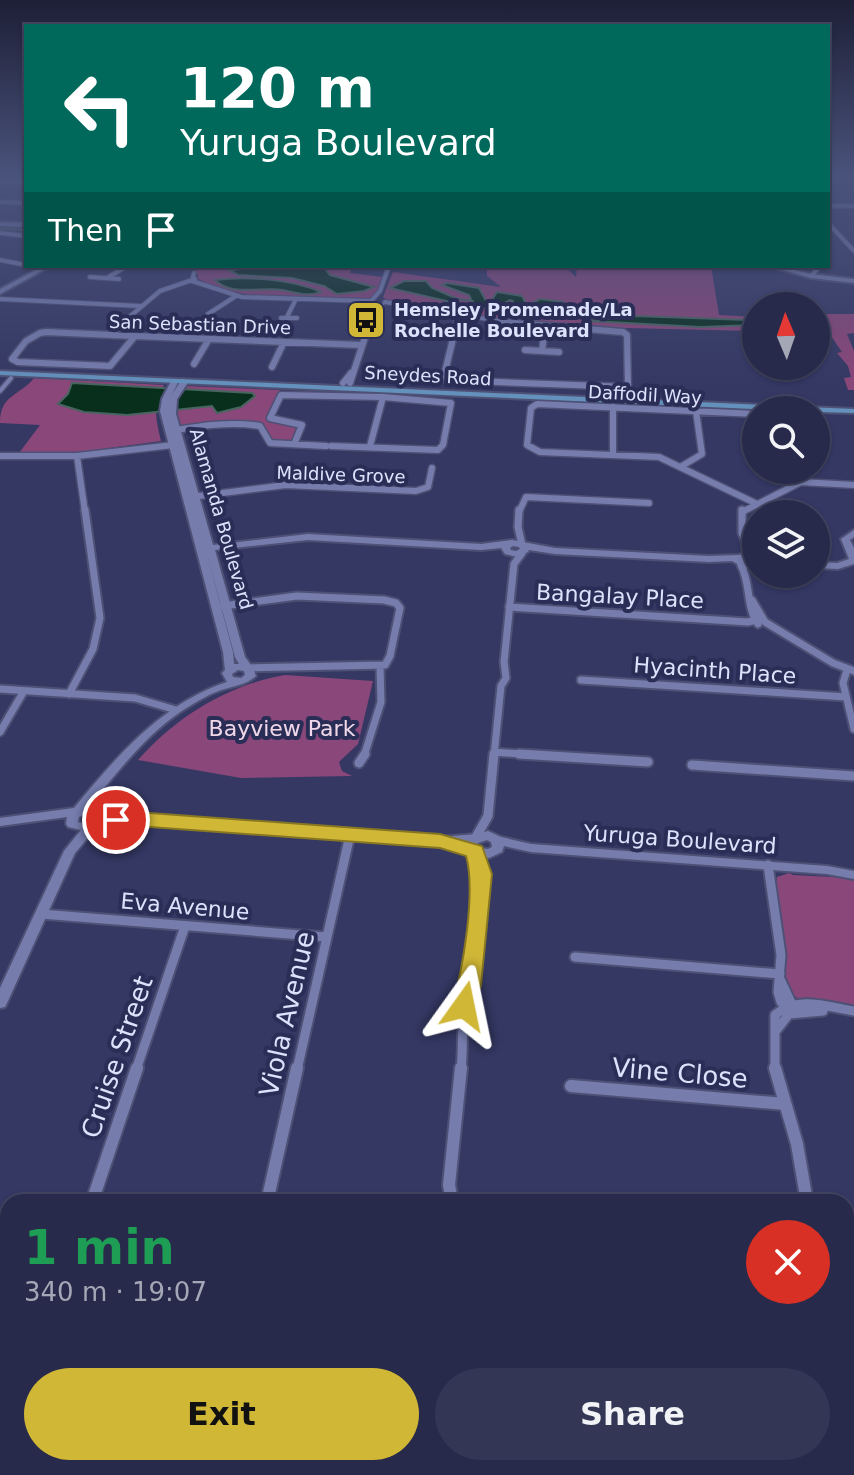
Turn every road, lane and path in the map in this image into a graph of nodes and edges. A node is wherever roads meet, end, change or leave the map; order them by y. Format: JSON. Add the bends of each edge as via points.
{"nodes":[{"id":1,"x":0,"y":260,"type":"edge"},
{"id":2,"x":24,"y":265,"type":"edge"},
{"id":3,"x":44,"y":268,"type":"edge"},
{"id":4,"x":124,"y":268,"type":"edge"},
{"id":5,"x":188,"y":268,"type":"edge"},
{"id":6,"x":388,"y":268,"type":"edge"},
{"id":7,"x":779,"y":268,"type":"edge"},
{"id":8,"x":818,"y":268,"type":"edge"},
{"id":9,"x":811,"y":276,"type":"junction"},
{"id":10,"x":90,"y":277,"type":"dead end"},
{"id":11,"x":106,"y":278,"type":"junction"},
{"id":12,"x":193,"y":278,"type":"junction"},
{"id":13,"x":119,"y":279,"type":"dead end"},
{"id":14,"x":854,"y":281,"type":"edge"},
{"id":15,"x":380,"y":291,"type":"junction"},
{"id":16,"x":1,"y":293,"type":"edge"},
{"id":17,"x":236,"y":296,"type":"junction"},
{"id":18,"x":296,"y":299,"type":"junction"},
{"id":19,"x":370,"y":303,"type":"junction"},
{"id":20,"x":383,"y":303,"type":"junction"},
{"id":21,"x":140,"y":306,"type":"junction"},
{"id":22,"x":208,"y":315,"type":"dead end"},
{"id":23,"x":372,"y":315,"type":"junction"},
{"id":24,"x":462,"y":315,"type":"junction"},
{"id":25,"x":297,"y":318,"type":"dead end"},
{"id":26,"x":545,"y":327,"type":"junction"},
{"id":27,"x":112,"y":335,"type":"junction"},
{"id":28,"x":135,"y":336,"type":"junction"},
{"id":29,"x":209,"y":339,"type":"junction"},
{"id":30,"x":284,"y":342,"type":"junction"},
{"id":31,"x":361,"y":345,"type":"junction"},
{"id":32,"x":525,"y":350,"type":"dead end"},
{"id":33,"x":542,"y":351,"type":"junction"},
{"id":34,"x":559,"y":352,"type":"dead end"},
{"id":35,"x":194,"y":364,"type":"dead end"},
{"id":36,"x":272,"y":367,"type":"dead end"},
{"id":37,"x":0,"y":370,"type":"edge"},
{"id":38,"x":11,"y":378,"type":"dead end"},
{"id":39,"x":179,"y":382,"type":"junction"},
{"id":40,"x":347,"y":382,"type":"junction"},
{"id":41,"x":0,"y":391,"type":"edge"},
{"id":42,"x":383,"y":397,"type":"junction"},
{"id":43,"x":613,"y":407,"type":"junction"},
{"id":44,"x":854,"y":408,"type":"edge"},
{"id":45,"x":696,"y":411,"type":"junction"},
{"id":46,"x":742,"y":413,"type":"edge"},
{"id":47,"x":173,"y":430,"type":"junction"},
{"id":48,"x":295,"y":442,"type":"junction"},
{"id":49,"x":273,"y":443,"type":"junction"},
{"id":50,"x":177,"y":444,"type":"junction"},
{"id":51,"x":370,"y":446,"type":"junction"},
{"id":52,"x":269,"y":453,"type":"dead end"},
{"id":53,"x":613,"y":454,"type":"junction"},
{"id":54,"x":0,"y":456,"type":"edge"},
{"id":55,"x":77,"y":456,"type":"junction"},
{"id":56,"x":682,"y":466,"type":"junction"},
{"id":57,"x":432,"y":468,"type":"dead end"},
{"id":58,"x":797,"y":484,"type":"edge"},
{"id":59,"x":830,"y":484,"type":"edge"},
{"id":60,"x":854,"y":485,"type":"edge"},
{"id":61,"x":192,"y":497,"type":"junction"},
{"id":62,"x":749,"y":500,"type":"edge"},
{"id":63,"x":762,"y":500,"type":"edge"},
{"id":64,"x":649,"y":503,"type":"dead end"},
{"id":65,"x":742,"y":510,"type":"edge"},
{"id":66,"x":518,"y":529,"type":"junction"},
{"id":67,"x":854,"y":533,"type":"edge"},
{"id":68,"x":742,"y":534,"type":"edge"},
{"id":69,"x":742,"y":547,"type":"edge"},
{"id":70,"x":509,"y":548,"type":"junction"},
{"id":71,"x":206,"y":549,"type":"junction"},
{"id":72,"x":523,"y":549,"type":"junction"},
{"id":73,"x":854,"y":557,"type":"edge"},
{"id":74,"x":739,"y":561,"type":"junction"},
{"id":75,"x":742,"y":561,"type":"edge"},
{"id":76,"x":514,"y":564,"type":"junction"},
{"id":77,"x":830,"y":565,"type":"edge"},
{"id":78,"x":742,"y":566,"type":"edge"},
{"id":79,"x":750,"y":588,"type":"edge"},
{"id":80,"x":221,"y":606,"type":"junction"},
{"id":81,"x":509,"y":607,"type":"junction"},
{"id":82,"x":756,"y":620,"type":"junction"},
{"id":83,"x":380,"y":667,"type":"junction"},
{"id":84,"x":850,"y":670,"type":"edge"},
{"id":85,"x":248,"y":671,"type":"junction"},
{"id":86,"x":229,"y":672,"type":"junction"},
{"id":87,"x":581,"y":680,"type":"dead end"},
{"id":88,"x":239,"y":681,"type":"junction"},
{"id":89,"x":0,"y":689,"type":"edge"},
{"id":90,"x":210,"y":690,"type":"junction"},
{"id":91,"x":24,"y":691,"type":"junction"},
{"id":92,"x":69,"y":694,"type":"junction"},
{"id":93,"x":846,"y":697,"type":"junction"},
{"id":94,"x":176,"y":710,"type":"junction"},
{"id":95,"x":854,"y":729,"type":"edge"},
{"id":96,"x":0,"y":732,"type":"edge"},
{"id":97,"x":494,"y":752,"type":"junction"},
{"id":98,"x":648,"y":762,"type":"dead end"},
{"id":99,"x":359,"y":763,"type":"dead end"},
{"id":100,"x":692,"y":765,"type":"dead end"},
{"id":101,"x":854,"y":776,"type":"edge"},
{"id":102,"x":102,"y":785,"type":"junction"},
{"id":103,"x":488,"y":816,"type":"junction"},
{"id":104,"x":75,"y":817,"type":"junction"},
{"id":105,"x":96,"y":818,"type":"junction"},
{"id":106,"x":0,"y":822,"type":"edge"},
{"id":107,"x":350,"y":835,"type":"junction"},
{"id":108,"x":476,"y":845,"type":"junction"},
{"id":109,"x":495,"y":846,"type":"junction"},
{"id":110,"x":70,"y":851,"type":"junction"},
{"id":111,"x":768,"y":865,"type":"junction"},
{"id":112,"x":854,"y":872,"type":"edge"},
{"id":113,"x":482,"y":874,"type":"junction"},
{"id":114,"x":41,"y":914,"type":"junction"},
{"id":115,"x":185,"y":926,"type":"junction"},
{"id":116,"x":326,"y":937,"type":"junction"},
{"id":117,"x":575,"y":957,"type":"dead end"},
{"id":118,"x":780,"y":976,"type":"junction"},
{"id":119,"x":0,"y":1003,"type":"edge"},
{"id":120,"x":791,"y":1008,"type":"junction"},
{"id":121,"x":849,"y":1011,"type":"edge"},
{"id":122,"x":571,"y":1086,"type":"dead end"},
{"id":123,"x":785,"y":1104,"type":"junction"},
{"id":124,"x":95,"y":1194,"type":"edge"},
{"id":125,"x":269,"y":1194,"type":"edge"},
{"id":126,"x":451,"y":1194,"type":"edge"},
{"id":127,"x":806,"y":1194,"type":"edge"}],
"edges":[{"from":1,"to":2,"type":"street"},
{"from":3,"to":16,"type":"street"},
{"from":4,"to":11,"type":"street"},
{"from":5,"to":12,"type":"street"},
{"from":6,"to":15,"type":"street"},
{"from":7,"to":9,"type":"street"},
{"from":8,"to":9,"type":"street"},
{"from":9,"to":14,"type":"street"},
{"from":10,"to":11,"type":"street"},
{"from":11,"to":13,"type":"street"},
{"from":12,"to":17,"type":"street"},
{"from":12,"to":21,"type":"street"},
{"from":15,"to":19,"type":"street"},
{"from":15,"to":20,"type":"street"},
{"from":16,"to":21,"type":"street"},
{"from":17,"to":18,"type":"street"},
{"from":17,"to":22,"type":"street"},
{"from":18,"to":19,"type":"street"},
{"from":18,"to":25,"type":"street","via":[[284,318]]},
{"from":19,"to":20,"type":"street"},
{"from":19,"to":23,"type":"street"},
{"from":20,"to":23,"type":"street"},
{"from":20,"to":24,"type":"street"},
{"from":21,"to":27,"type":"street"},
{"from":23,"to":31,"type":"street"},
{"from":24,"to":26,"type":"street"},
{"from":24,"to":26,"type":"street","via":[[444,376],[448,381],[627,388],[625,332]]},
{"from":26,"to":33,"type":"street"},
{"from":27,"to":28,"type":"street","name":"San Sebastian Drive"},
{"from":27,"to":28,"type":"street","name":"San Sebastian Drive","via":[[37,333],[12,360],[110,366]]},
{"from":28,"to":29,"type":"street","name":"San Sebastian Drive"},
{"from":29,"to":30,"type":"street","name":"San Sebastian Drive"},
{"from":29,"to":35,"type":"street"},
{"from":30,"to":31,"type":"street","name":"San Sebastian Drive"},
{"from":30,"to":36,"type":"street"},
{"from":31,"to":40,"type":"street"},
{"from":32,"to":33,"type":"street"},
{"from":33,"to":34,"type":"street"},
{"from":37,"to":39,"type":"main road","name":"Sneydes Road"},
{"from":38,"to":41,"type":"street"},
{"from":39,"to":40,"type":"main road","name":"Sneydes Road"},
{"from":39,"to":47,"type":"street","name":"Alamanda Boulevard","via":[[164,402]]},
{"from":40,"to":44,"type":"main road","name":"Sneydes Road"},
{"from":42,"to":48,"type":"street","via":[[283,394],[270,418],[302,425]]},
{"from":42,"to":51,"type":"street"},
{"from":42,"to":51,"type":"street","via":[[451,403],[443,445],[434,451]]},
{"from":43,"to":45,"type":"street","name":"Daffodil Way"},
{"from":43,"to":53,"type":"street"},
{"from":43,"to":53,"type":"street","name":"Daffodil Way","via":[[534,405],[528,448]]},
{"from":45,"to":46,"type":"street","name":"Daffodil Way"},
{"from":45,"to":56,"type":"street","via":[[702,454]]},
{"from":47,"to":49,"type":"street","via":[[252,424]]},
{"from":47,"to":50,"type":"street","name":"Alamanda Boulevard"},
{"from":48,"to":49,"type":"street"},
{"from":48,"to":51,"type":"street"},
{"from":49,"to":52,"type":"street"},
{"from":50,"to":55,"type":"street"},
{"from":50,"to":61,"type":"street","name":"Alamanda Boulevard"},
{"from":53,"to":56,"type":"street","via":[[659,457]]},
{"from":54,"to":55,"type":"street"},
{"from":55,"to":92,"type":"street","via":[[100,618],[93,649]]},
{"from":56,"to":62,"type":"street"},
{"from":57,"to":61,"type":"street","name":"Maldive Grove","via":[[429,485],[422,490],[286,485]]},
{"from":58,"to":63,"type":"street"},
{"from":59,"to":60,"type":"street"},
{"from":61,"to":71,"type":"street","name":"Alamanda Boulevard"},
{"from":64,"to":66,"type":"street","via":[[526,497],[520,503]]},
{"from":65,"to":68,"type":"street"},
{"from":66,"to":70,"type":"street"},
{"from":66,"to":72,"type":"street"},
{"from":67,"to":73,"type":"street","via":[[845,539]]},
{"from":69,"to":74,"type":"street"},
{"from":70,"to":71,"type":"street","via":[[308,537]]},
{"from":70,"to":72,"type":"street"},
{"from":70,"to":76,"type":"street"},
{"from":71,"to":80,"type":"street","name":"Alamanda Boulevard"},
{"from":72,"to":74,"type":"street"},
{"from":72,"to":76,"type":"street"},
{"from":73,"to":77,"type":"street","via":[[848,565]]},
{"from":74,"to":75,"type":"street"},
{"from":74,"to":78,"type":"street"},
{"from":76,"to":81,"type":"street"},
{"from":79,"to":82,"type":"street"},
{"from":80,"to":83,"type":"street","via":[[297,596],[396,603],[400,608],[390,656]]},
{"from":80,"to":85,"type":"street","name":"Alamanda Boulevard"},
{"from":80,"to":86,"type":"street","name":"Alamanda Boulevard"},
{"from":81,"to":82,"type":"street","name":"Bangalay Place"},
{"from":81,"to":97,"type":"street","via":[[506,678]]},
{"from":82,"to":84,"type":"street"},
{"from":83,"to":85,"type":"street","via":[[312,665]]},
{"from":83,"to":99,"type":"street","via":[[383,687],[369,747]]},
{"from":84,"to":93,"type":"street","via":[[843,679]]},
{"from":85,"to":86,"type":"street"},
{"from":85,"to":88,"type":"street"},
{"from":86,"to":88,"type":"street","via":[[229,679]]},
{"from":86,"to":90,"type":"street"},
{"from":87,"to":93,"type":"street","name":"Hyacinth Place"},
{"from":88,"to":90,"type":"street"},
{"from":89,"to":91,"type":"street"},
{"from":90,"to":94,"type":"street"},
{"from":91,"to":92,"type":"street"},
{"from":91,"to":96,"type":"street"},
{"from":92,"to":94,"type":"street","via":[[143,699]]},
{"from":93,"to":95,"type":"street"},
{"from":94,"to":102,"type":"street","via":[[132,747]]},
{"from":97,"to":98,"type":"street"},
{"from":97,"to":103,"type":"street"},
{"from":100,"to":101,"type":"street"},
{"from":102,"to":104,"type":"street"},
{"from":102,"to":105,"type":"street"},
{"from":103,"to":108,"type":"street"},
{"from":103,"to":109,"type":"street"},
{"from":104,"to":105,"type":"street"},
{"from":104,"to":105,"type":"street","via":[[79,827]]},
{"from":104,"to":106,"type":"street"},
{"from":104,"to":110,"type":"street"},
{"from":105,"to":107,"type":"street"},
{"from":105,"to":110,"type":"street"},
{"from":107,"to":108,"type":"street"},
{"from":107,"to":116,"type":"street","name":"Viola Avenue"},
{"from":108,"to":109,"type":"street"},
{"from":108,"to":109,"type":"street","via":[[484,835]]},
{"from":108,"to":113,"type":"street"},
{"from":109,"to":111,"type":"street","name":"Yuruga Boulevard"},
{"from":109,"to":113,"type":"street"},
{"from":110,"to":114,"type":"street"},
{"from":111,"to":112,"type":"street","name":"Yuruga Boulevard"},
{"from":111,"to":118,"type":"street"},
{"from":113,"to":126,"type":"street"},
{"from":114,"to":115,"type":"street","name":"Eva Avenue"},
{"from":114,"to":119,"type":"street"},
{"from":115,"to":116,"type":"street","name":"Eva Avenue"},
{"from":115,"to":124,"type":"street","name":"Cruise Street"},
{"from":116,"to":125,"type":"street","name":"Viola Avenue"},
{"from":117,"to":118,"type":"street"},
{"from":118,"to":120,"type":"street","via":[[779,998]]},
{"from":120,"to":121,"type":"street"},
{"from":120,"to":123,"type":"street","via":[[775,1032],[774,1064]]},
{"from":122,"to":123,"type":"street","name":"Vine Close"},
{"from":123,"to":127,"type":"street"}]}
